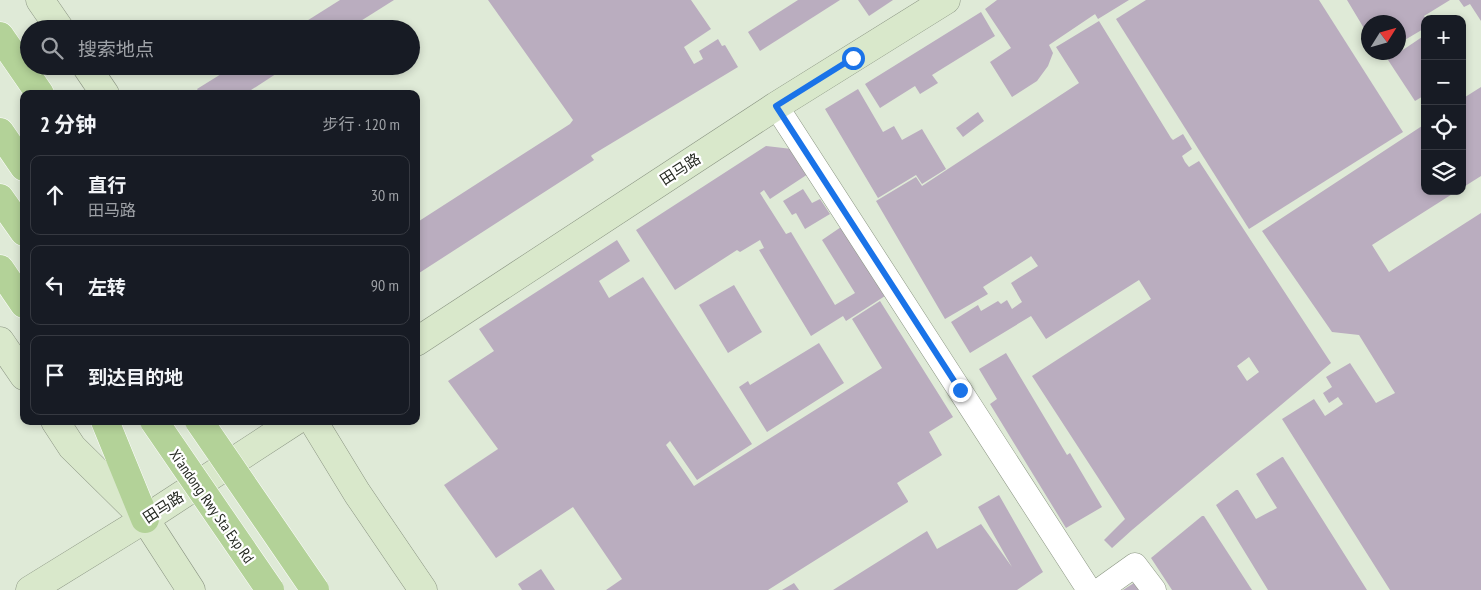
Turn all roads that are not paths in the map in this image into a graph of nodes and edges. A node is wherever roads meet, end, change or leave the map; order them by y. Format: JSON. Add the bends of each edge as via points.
{"nodes":[{"id":1,"x":40,"y":0,"type":"edge"},
{"id":2,"x":946,"y":0,"type":"edge"},
{"id":3,"x":54,"y":20,"type":"edge"},
{"id":4,"x":0,"y":36,"type":"edge"},
{"id":5,"x":20,"y":65,"type":"edge"},
{"id":6,"x":27,"y":75,"type":"edge"},
{"id":7,"x":92,"y":75,"type":"edge"},
{"id":8,"x":37,"y":90,"type":"edge"},
{"id":9,"x":102,"y":90,"type":"edge"},
{"id":10,"x":776,"y":106,"type":"junction"},
{"id":11,"x":0,"y":132,"type":"edge"},
{"id":12,"x":20,"y":161,"type":"edge"},
{"id":13,"x":0,"y":198,"type":"edge"},
{"id":14,"x":20,"y":226,"type":"edge"},
{"id":15,"x":0,"y":270,"type":"edge"},
{"id":16,"x":20,"y":298,"type":"edge"},
{"id":17,"x":420,"y":339,"type":"edge"},
{"id":18,"x":0,"y":341,"type":"edge"},
{"id":19,"x":20,"y":370,"type":"edge"},
{"id":20,"x":58,"y":425,"type":"edge"},
{"id":21,"x":107,"y":425,"type":"edge"},
{"id":22,"x":157,"y":425,"type":"edge"},
{"id":23,"x":202,"y":425,"type":"edge"},
{"id":24,"x":289,"y":425,"type":"edge"},
{"id":25,"x":315,"y":425,"type":"edge"},
{"id":26,"x":145,"y":519,"type":"junction"},
{"id":27,"x":30,"y":590,"type":"edge"},
{"id":28,"x":191,"y":590,"type":"edge"},
{"id":29,"x":270,"y":590,"type":"edge"},
{"id":30,"x":315,"y":590,"type":"edge"},
{"id":31,"x":423,"y":590,"type":"edge"},
{"id":32,"x":1090,"y":590,"type":"edge"},
{"id":33,"x":1100,"y":590,"type":"edge"},
{"id":34,"x":1154,"y":590,"type":"edge"}],
"edges":[{"from":1,"to":3,"type":"street"},
{"from":2,"to":10,"type":"street","name":"田马路"},
{"from":4,"to":5,"type":"main road"},
{"from":6,"to":8,"type":"main road"},
{"from":7,"to":9,"type":"street"},
{"from":10,"to":17,"type":"street","name":"田马路"},
{"from":10,"to":32,"type":"street"},
{"from":11,"to":12,"type":"main road"},
{"from":13,"to":14,"type":"main road"},
{"from":15,"to":16,"type":"main road"},
{"from":18,"to":19,"type":"street"},
{"from":20,"to":26,"type":"street","via":[[72,447]]},
{"from":21,"to":26,"type":"main road"},
{"from":22,"to":29,"type":"main road","name":"Xi'andong Rwy Sta Exp Rd","bridge":true},
{"from":23,"to":30,"type":"main road","bridge":true},
{"from":24,"to":26,"type":"street","name":"田马路"},
{"from":25,"to":31,"type":"street","via":[[356,493]]},
{"from":26,"to":27,"type":"street","name":"田马路"},
{"from":26,"to":28,"type":"street"},
{"from":33,"to":34,"type":"street","via":[[1135,565]]}]}
